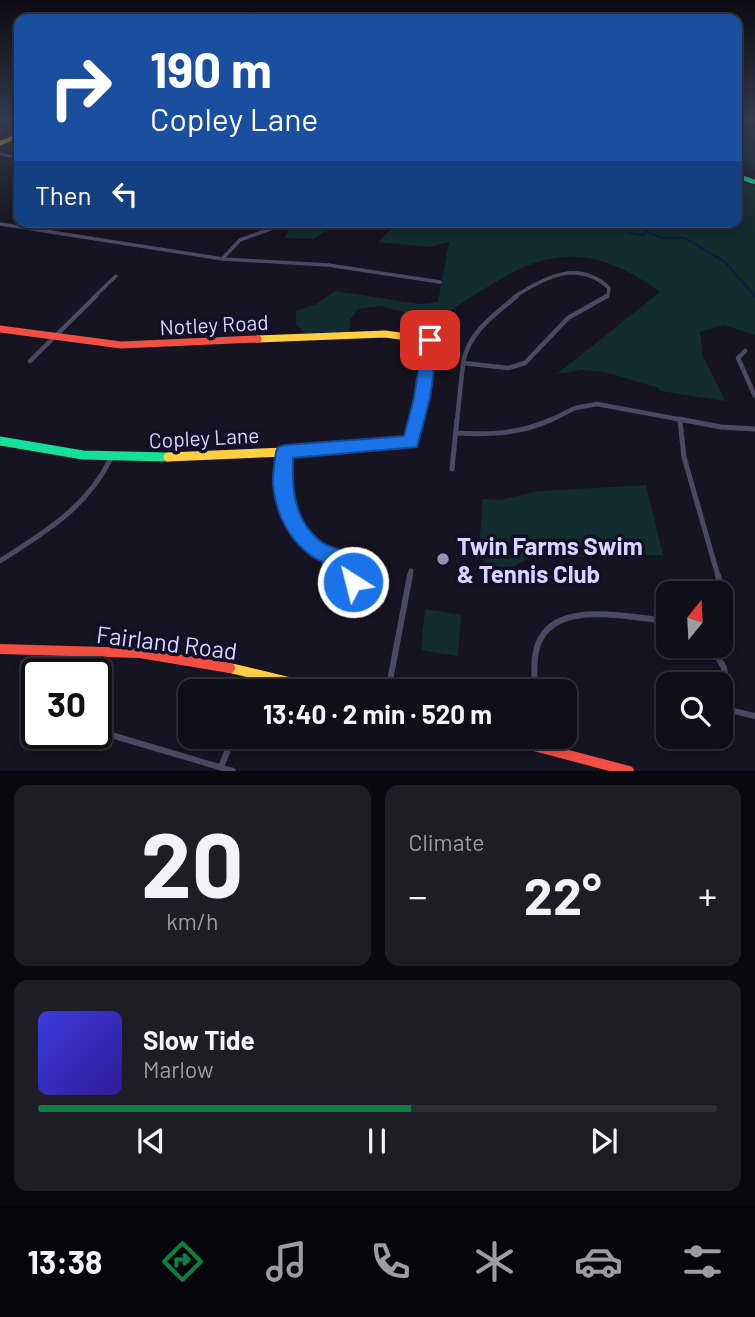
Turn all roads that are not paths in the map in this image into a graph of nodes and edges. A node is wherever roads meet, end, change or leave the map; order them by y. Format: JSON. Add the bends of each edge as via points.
{"nodes":[{"id":1,"x":26,"y":228,"type":"edge"},
{"id":2,"x":273,"y":228,"type":"edge"},
{"id":3,"x":223,"y":258,"type":"junction"},
{"id":4,"x":116,"y":276,"type":"dead end"},
{"id":5,"x":440,"y":282,"type":"dead end"},
{"id":6,"x":0,"y":329,"type":"edge"},
{"id":7,"x":55,"y":337,"type":"junction"},
{"id":8,"x":745,"y":351,"type":"dead end"},
{"id":9,"x":30,"y":361,"type":"dead end"},
{"id":10,"x":463,"y":363,"type":"junction"},
{"id":11,"x":752,"y":386,"type":"edge"},
{"id":12,"x":755,"y":396,"type":"edge"},
{"id":13,"x":680,"y":421,"type":"junction"},
{"id":14,"x":755,"y":429,"type":"edge"},
{"id":15,"x":456,"y":433,"type":"junction"},
{"id":16,"x":0,"y":441,"type":"edge"},
{"id":17,"x":411,"y":442,"type":"joint"},
{"id":18,"x":285,"y":452,"type":"junction"},
{"id":19,"x":110,"y":459,"type":"junction"},
{"id":20,"x":452,"y":469,"type":"dead end"},
{"id":21,"x":327,"y":555,"type":"junction"},
{"id":22,"x":0,"y":561,"type":"edge"},
{"id":23,"x":411,"y":571,"type":"dead end"},
{"id":24,"x":719,"y":581,"type":"edge"},
{"id":25,"x":656,"y":620,"type":"edge"},
{"id":26,"x":0,"y":649,"type":"edge"},
{"id":27,"x":257,"y":674,"type":"junction"},
{"id":28,"x":255,"y":679,"type":"edge"},
{"id":29,"x":277,"y":679,"type":"edge"},
{"id":30,"x":390,"y":679,"type":"edge"},
{"id":31,"x":535,"y":679,"type":"edge"},
{"id":32,"x":733,"y":710,"type":"edge"},
{"id":33,"x":755,"y":716,"type":"edge"},
{"id":34,"x":112,"y":734,"type":"edge"},
{"id":35,"x":228,"y":749,"type":"edge"},
{"id":36,"x":557,"y":749,"type":"edge"},
{"id":37,"x":221,"y":767,"type":"junction"},
{"id":38,"x":233,"y":771,"type":"edge"},
{"id":39,"x":629,"y":771,"type":"edge"}],
"edges":[{"from":1,"to":3,"type":"street"},
{"from":2,"to":3,"type":"street","via":[[240,240]]},
{"from":3,"to":5,"type":"street","via":[[328,265]]},
{"from":4,"to":7,"type":"street"},
{"from":6,"to":7,"type":"main road","name":"Notley Road"},
{"from":7,"to":9,"type":"street"},
{"from":7,"to":17,"type":"main road","name":"Notley Road","via":[[121,345],[385,334],[430,340]]},
{"from":8,"to":11,"type":"street","via":[[738,358]]},
{"from":10,"to":10,"type":"street","via":[[472,336],[533,286],[576,272],[597,277],[609,288],[604,298],[568,318],[525,363],[508,368]]},
{"from":10,"to":15,"type":"street"},
{"from":11,"to":12,"type":"street"},
{"from":13,"to":14,"type":"street"},
{"from":13,"to":15,"type":"street","via":[[597,404],[575,408],[534,428],[490,435]]},
{"from":13,"to":24,"type":"street","via":[[684,457]]},
{"from":15,"to":20,"type":"street"},
{"from":16,"to":19,"type":"main road","name":"Copley Lane"},
{"from":17,"to":18,"type":"main road","name":"Copley Lane"},
{"from":18,"to":19,"type":"main road","name":"Copley Lane"},
{"from":18,"to":21,"type":"street","via":[[283,485],[290,514],[303,536]]},
{"from":19,"to":22,"type":"street","via":[[86,501]]},
{"from":21,"to":21,"type":"street","via":[[324,594],[335,601],[350,588],[353,573],[344,559]]},
{"from":23,"to":30,"type":"street"},
{"from":25,"to":31,"type":"street","via":[[582,614],[558,619],[540,638]]},
{"from":26,"to":27,"type":"main road","name":"Fairland Road","via":[[140,653]]},
{"from":27,"to":28,"type":"street"},
{"from":27,"to":29,"type":"main road","name":"Fairland Road"},
{"from":32,"to":33,"type":"street"},
{"from":34,"to":37,"type":"street"},
{"from":35,"to":37,"type":"street"},
{"from":36,"to":39,"type":"main road"},
{"from":37,"to":38,"type":"street"}]}
